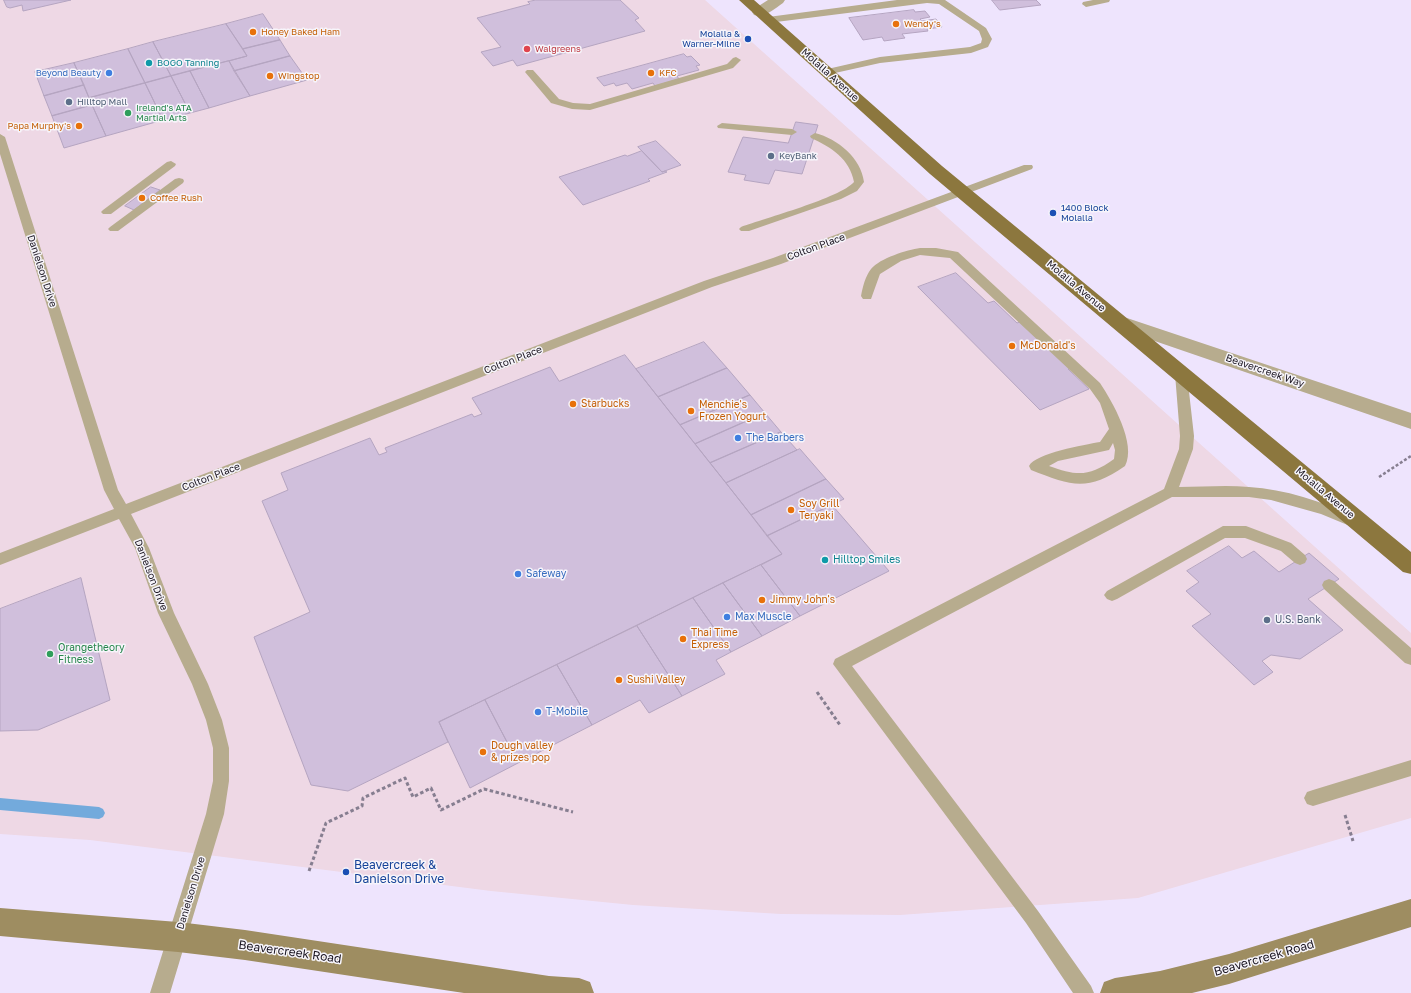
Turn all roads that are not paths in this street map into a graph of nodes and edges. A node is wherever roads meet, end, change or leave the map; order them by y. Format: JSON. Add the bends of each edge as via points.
{"nodes":[{"id":1,"x":746,"y":0,"type":"edge"},
{"id":2,"x":778,"y":0,"type":"edge"},
{"id":3,"x":1106,"y":0,"type":"edge"},
{"id":4,"x":1086,"y":4,"type":"dead end"},
{"id":5,"x":764,"y":16,"type":"junction"},
{"id":6,"x":736,"y":60,"type":"dead end"},
{"id":7,"x":530,"y":72,"type":"dead end"},
{"id":8,"x":826,"y":72,"type":"junction"},
{"id":9,"x":722,"y":126,"type":"dead end"},
{"id":10,"x":792,"y":132,"type":"dead end"},
{"id":11,"x":815,"y":136,"type":"dead end"},
{"id":12,"x":0,"y":137,"type":"edge"},
{"id":13,"x":172,"y":164,"type":"dead end"},
{"id":14,"x":1028,"y":167,"type":"dead end"},
{"id":15,"x":179,"y":181,"type":"dead end"},
{"id":16,"x":963,"y":192,"type":"junction"},
{"id":17,"x":107,"y":212,"type":"dead end"},
{"id":18,"x":114,"y":229,"type":"dead end"},
{"id":19,"x":746,"y":229,"type":"dead end"},
{"id":20,"x":867,"y":296,"type":"dead end"},
{"id":21,"x":1118,"y":321,"type":"junction"},
{"id":22,"x":1181,"y":374,"type":"junction"},
{"id":23,"x":1411,"y":421,"type":"edge"},
{"id":24,"x":1116,"y":429,"type":"junction"},
{"id":25,"x":1170,"y":492,"type":"junction"},
{"id":26,"x":123,"y":511,"type":"junction"},
{"id":27,"x":1365,"y":527,"type":"junction"},
{"id":28,"x":0,"y":559,"type":"edge"},
{"id":29,"x":1300,"y":559,"type":"dead end"},
{"id":30,"x":1411,"y":565,"type":"edge"},
{"id":31,"x":1329,"y":585,"type":"dead end"},
{"id":32,"x":1112,"y":595,"type":"dead end"},
{"id":33,"x":1411,"y":658,"type":"edge"},
{"id":34,"x":1411,"y":768,"type":"edge"},
{"id":35,"x":1313,"y":798,"type":"dead end"},
{"id":36,"x":1411,"y":914,"type":"edge"},
{"id":37,"x":0,"y":922,"type":"edge"},
{"id":38,"x":178,"y":937,"type":"junction"},
{"id":39,"x":160,"y":993,"type":"edge"},
{"id":40,"x":579,"y":993,"type":"edge"},
{"id":41,"x":1084,"y":993,"type":"edge"},
{"id":42,"x":1115,"y":993,"type":"edge"}],
"edges":[{"from":1,"to":5,"type":"main road","name":"Molalla Avenue"},
{"from":2,"to":5,"type":"street"},
{"from":3,"to":4,"type":"lane"},
{"from":5,"to":8,"type":"main road","name":"Molalla Avenue"},
{"from":5,"to":8,"type":"lane","via":[[927,0],[942,2],[983,30],[987,39],[985,45],[971,50],[880,60]]},
{"from":6,"to":7,"type":"lane","via":[[730,66],[590,106],[572,106],[555,101]]},
{"from":8,"to":16,"type":"main road","name":"Molalla Avenue"},
{"from":9,"to":10,"type":"lane"},
{"from":11,"to":19,"type":"lane","via":[[836,146],[854,166],[859,174],[859,182],[853,189],[837,197]]},
{"from":12,"to":26,"type":"lane","name":"Danielson Drive","via":[[111,490]]},
{"from":13,"to":17,"type":"lane"},
{"from":14,"to":16,"type":"lane","name":"Colton Place"},
{"from":15,"to":18,"type":"lane"},
{"from":16,"to":21,"type":"main road","name":"Molalla Avenue"},
{"from":16,"to":26,"type":"lane","name":"Colton Place","via":[[708,284]]},
{"from":20,"to":24,"type":"lane","via":[[877,270],[903,254],[936,251],[954,255],[1094,386],[1106,402]]},
{"from":21,"to":22,"type":"main road","name":"Molalla Avenue"},
{"from":21,"to":23,"type":"street","name":"Beavercreek Way"},
{"from":22,"to":25,"type":"lane","via":[[1186,449]]},
{"from":22,"to":27,"type":"main road","name":"Molalla Avenue"},
{"from":24,"to":24,"type":"lane","via":[[1104,446],[1055,457],[1036,466],[1061,476],[1082,478],[1101,475],[1120,462],[1122,450]]},
{"from":25,"to":27,"type":"lane","via":[[1249,492],[1271,495],[1324,509]]},
{"from":25,"to":41,"type":"lane","via":[[841,664],[1032,917]]},
{"from":26,"to":28,"type":"lane","name":"Colton Place"},
{"from":26,"to":38,"type":"lane","name":"Danielson Drive","via":[[142,548],[166,613],[200,684],[214,720],[221,748],[221,780],[215,814]]},
{"from":27,"to":30,"type":"main road","name":"Molalla Avenue"},
{"from":29,"to":32,"type":"lane","via":[[1286,547],[1246,532],[1223,532]]},
{"from":31,"to":33,"type":"lane"},
{"from":34,"to":35,"type":"lane"},
{"from":36,"to":42,"type":"main road","name":"Beavercreek Road","via":[[1229,969],[1160,986]]},
{"from":37,"to":38,"type":"main road","name":"Beavercreek Road"},
{"from":38,"to":39,"type":"lane","name":"Danielson Drive"},
{"from":38,"to":40,"type":"main road","name":"Beavercreek Road"}]}
